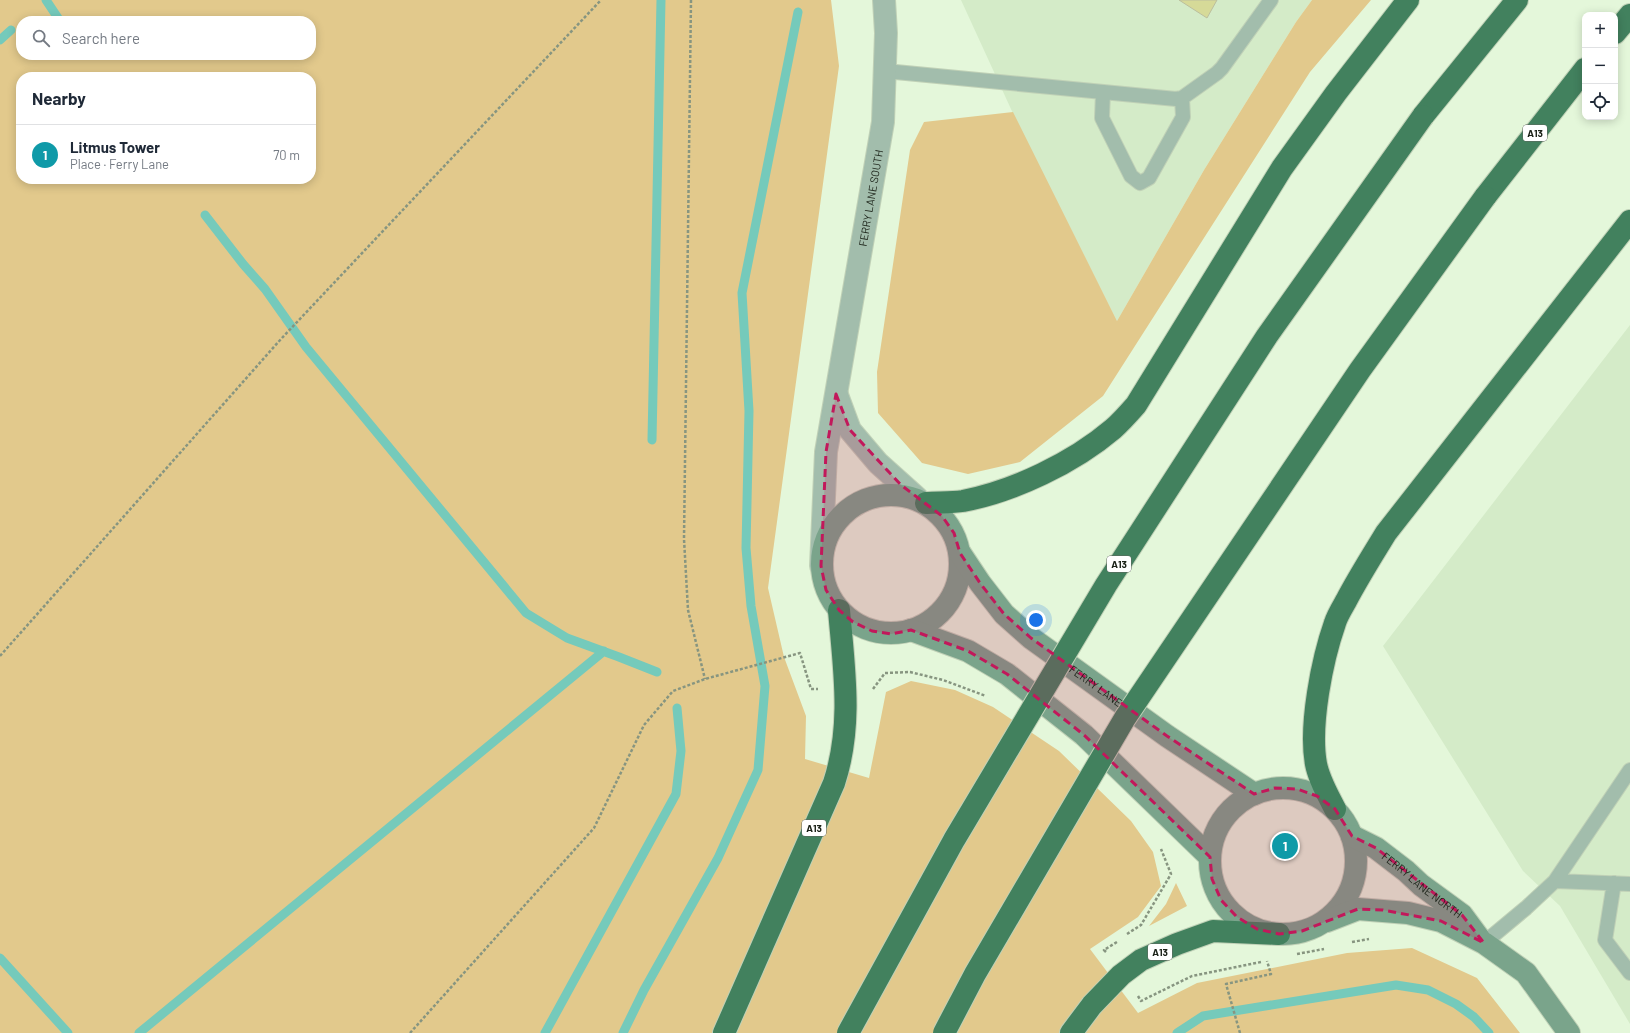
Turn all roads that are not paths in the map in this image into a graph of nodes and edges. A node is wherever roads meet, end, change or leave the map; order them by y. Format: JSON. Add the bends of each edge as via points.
{"nodes":[{"id":1,"x":884,"y":0,"type":"edge"},
{"id":2,"x":1271,"y":0,"type":"edge"},
{"id":3,"x":1408,"y":0,"type":"edge"},
{"id":4,"x":1517,"y":0,"type":"edge"},
{"id":5,"x":1630,"y":15,"type":"edge"},
{"id":6,"x":1618,"y":29,"type":"edge"},
{"id":7,"x":885,"y":71,"type":"junction"},
{"id":8,"x":1582,"y":73,"type":"edge"},
{"id":9,"x":1103,"y":92,"type":"junction"},
{"id":10,"x":1182,"y":98,"type":"junction"},
{"id":11,"x":1630,"y":221,"type":"edge"},
{"id":12,"x":836,"y":394,"type":"junction"},
{"id":13,"x":921,"y":500,"type":"junction"},
{"id":14,"x":960,"y":553,"type":"junction"},
{"id":15,"x":821,"y":566,"type":"junction"},
{"id":16,"x":839,"y":610,"type":"junction"},
{"id":17,"x":911,"y":630,"type":"junction"},
{"id":18,"x":1630,"y":770,"type":"edge"},
{"id":19,"x":1254,"y":794,"type":"junction"},
{"id":20,"x":1335,"y":809,"type":"junction"},
{"id":21,"x":1352,"y":836,"type":"junction"},
{"id":22,"x":1210,"y":856,"type":"junction"},
{"id":23,"x":1554,"y":881,"type":"junction"},
{"id":24,"x":1614,"y":884,"type":"junction"},
{"id":25,"x":1630,"y":884,"type":"edge"},
{"id":26,"x":1324,"y":922,"type":"junction"},
{"id":27,"x":1279,"y":934,"type":"junction"},
{"id":28,"x":1484,"y":943,"type":"junction"},
{"id":29,"x":1630,"y":973,"type":"edge"},
{"id":30,"x":724,"y":1033,"type":"edge"},
{"id":31,"x":848,"y":1033,"type":"edge"},
{"id":32,"x":944,"y":1033,"type":"edge"},
{"id":33,"x":1071,"y":1033,"type":"edge"},
{"id":34,"x":1568,"y":1033,"type":"edge"}],
"edges":[{"from":1,"to":7,"type":"street","name":"FERRY LANE SOUTH"},
{"from":2,"to":10,"type":"lane","via":[[1222,68]]},
{"from":3,"to":13,"type":"highway","via":[[1282,168],[1136,404],[1114,429],[1052,469],[1009,488],[962,502]]},
{"from":4,"to":31,"type":"highway","number":"A13","bridge":true,"via":[[1423,116],[1267,336],[1106,585],[954,840]]},
{"from":5,"to":6,"type":"highway"},
{"from":7,"to":9,"type":"lane"},
{"from":7,"to":12,"type":"street","name":"FERRY LANE SOUTH","via":[[883,122]]},
{"from":8,"to":32,"type":"highway","number":"A13","bridge":true,"via":[[1485,197],[1360,370],[1125,718],[978,968]]},
{"from":9,"to":10,"type":"lane","via":[[1176,100]]},
{"from":9,"to":10,"type":"lane","via":[[1102,118],[1131,176],[1140,183],[1149,178],[1183,117]]},
{"from":11,"to":20,"type":"highway","via":[[1386,533],[1335,622],[1324,662],[1315,737],[1316,764]]},
{"from":12,"to":13,"type":"street","via":[[850,430],[878,463]]},
{"from":12,"to":15,"type":"street","name":"FERRY LANE SOUTH","via":[[826,452]]},
{"from":13,"to":14,"type":"street","via":[[942,516],[954,533]]},
{"from":13,"to":15,"type":"street","via":[[895,494],[872,496],[850,506],[834,523],[824,544]]},
{"from":14,"to":17,"type":"street","via":[[960,573],[955,592],[944,609],[929,622]]},
{"from":14,"to":19,"type":"street","name":"FERRY LANE","via":[[1004,614],[1031,638],[1167,736]]},
{"from":15,"to":16,"type":"street","via":[[826,590]]},
{"from":16,"to":17,"type":"street","via":[[853,622],[872,631],[891,634]]},
{"from":16,"to":30,"type":"highway","number":"A13","via":[[847,694],[841,762]]},
{"from":17,"to":22,"type":"street","via":[[968,651],[1007,674],[1084,736]]},
{"from":18,"to":23,"type":"lane"},
{"from":19,"to":20,"type":"street","via":[[1275,788],[1297,789],[1317,796]]},
{"from":19,"to":22,"type":"street","via":[[1237,804],[1223,819],[1214,837]]},
{"from":20,"to":21,"type":"street"},
{"from":21,"to":26,"type":"street","via":[[1356,860],[1352,884],[1341,905]]},
{"from":21,"to":28,"type":"street","name":"FERRY LANE NORTH","via":[[1376,848],[1462,915]]},
{"from":22,"to":27,"type":"street","via":[[1212,879],[1221,900],[1237,917],[1257,929]]},
{"from":23,"to":24,"type":"lane"},
{"from":23,"to":28,"type":"lane"},
{"from":24,"to":25,"type":"lane"},
{"from":24,"to":29,"type":"lane","via":[[1605,940]]},
{"from":26,"to":27,"type":"street","name":"FERRY LANE NORTH","via":[[1302,931]]},
{"from":26,"to":28,"type":"street","name":"FERRY LANE NORTH","via":[[1358,910],[1408,913],[1441,921]]},
{"from":27,"to":33,"type":"highway","number":"A13","via":[[1213,931],[1141,960],[1092,1005]]},
{"from":28,"to":34,"type":"street","name":"FERRY LANE NORTH","via":[[1526,973]]}]}
